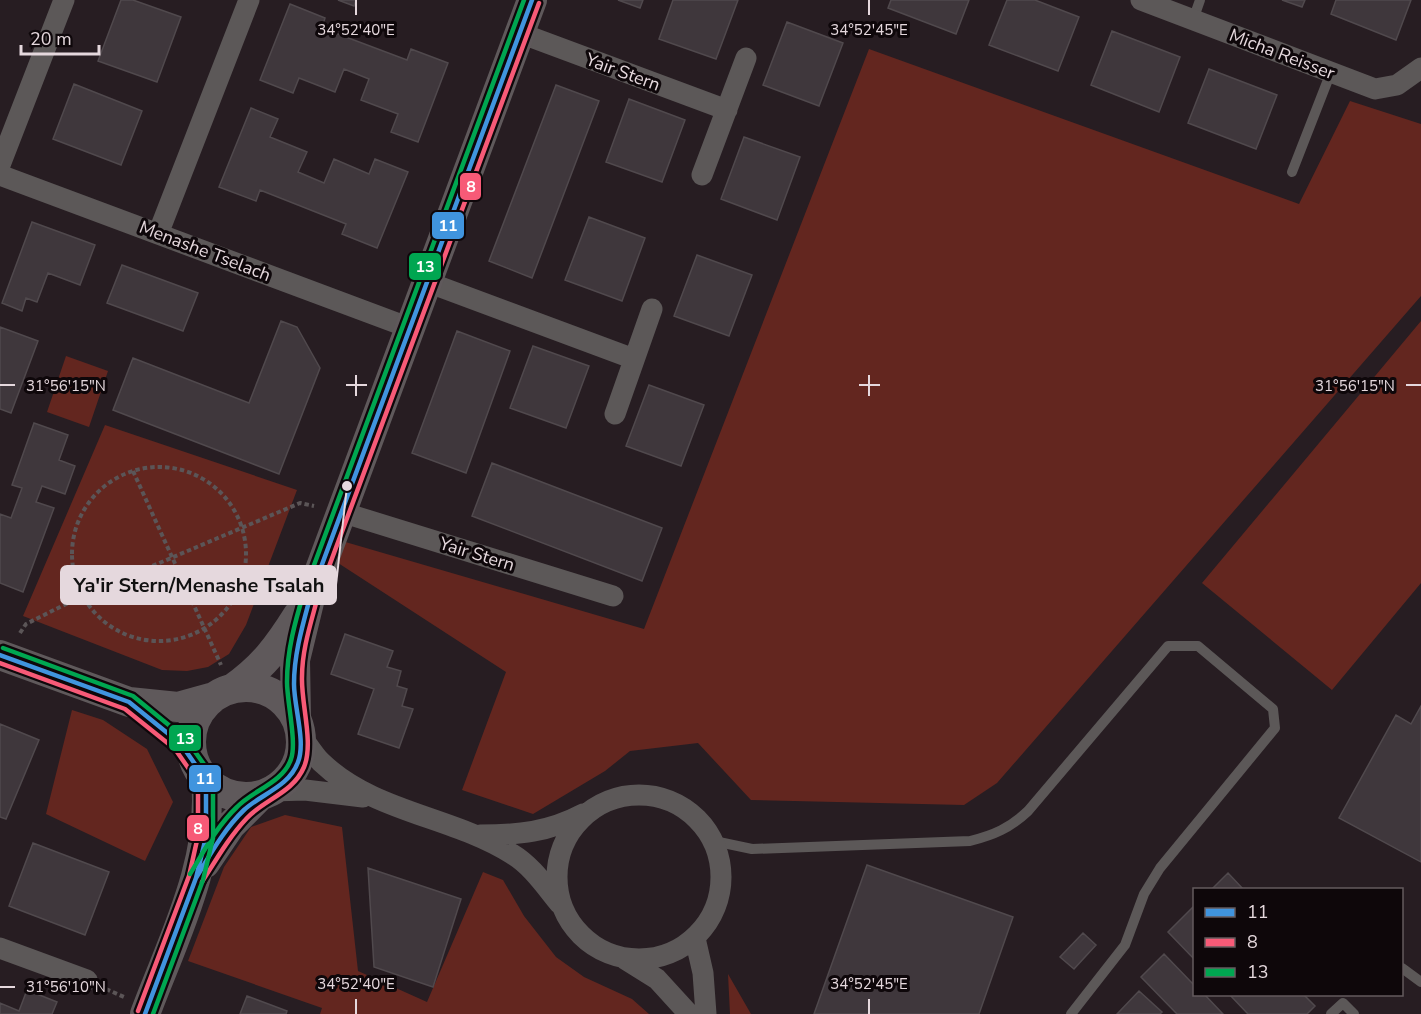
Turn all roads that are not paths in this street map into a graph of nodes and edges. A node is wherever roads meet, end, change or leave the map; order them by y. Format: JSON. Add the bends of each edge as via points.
{"nodes":[{"id":1,"x":64,"y":0,"type":"edge"},
{"id":2,"x":249,"y":0,"type":"edge"},
{"id":3,"x":532,"y":0,"type":"edge"},
{"id":4,"x":1141,"y":0,"type":"edge"},
{"id":5,"x":1196,"y":10,"type":"edge"},
{"id":6,"x":520,"y":33,"type":"junction"},
{"id":7,"x":746,"y":58,"type":"dead end"},
{"id":8,"x":1421,"y":68,"type":"edge"},
{"id":9,"x":1331,"y":72,"type":"junction"},
{"id":10,"x":727,"y":110,"type":"junction"},
{"id":11,"x":0,"y":165,"type":"edge"},
{"id":12,"x":1292,"y":172,"type":"dead end"},
{"id":13,"x":0,"y":174,"type":"edge"},
{"id":14,"x":702,"y":175,"type":"dead end"},
{"id":15,"x":158,"y":234,"type":"junction"},
{"id":16,"x":427,"y":282,"type":"junction"},
{"id":17,"x":652,"y":309,"type":"dead end"},
{"id":18,"x":410,"y":328,"type":"junction"},
{"id":19,"x":634,"y":359,"type":"junction"},
{"id":20,"x":615,"y":414,"type":"dead end"},
{"id":21,"x":341,"y":512,"type":"junction"},
{"id":22,"x":311,"y":594,"type":"junction"},
{"id":23,"x":614,"y":596,"type":"dead end"},
{"id":24,"x":2,"y":656,"type":"edge"},
{"id":25,"x":223,"y":693,"type":"junction"},
{"id":26,"x":129,"y":702,"type":"junction"},
{"id":27,"x":299,"y":727,"type":"junction"},
{"id":28,"x":200,"y":769,"type":"junction"},
{"id":29,"x":266,"y":793,"type":"junction"},
{"id":30,"x":378,"y":800,"type":"junction"},
{"id":31,"x":586,"y":812,"type":"junction"},
{"id":32,"x":477,"y":835,"type":"junction"},
{"id":33,"x":714,"y":841,"type":"junction"},
{"id":34,"x":196,"y":878,"type":"junction"},
{"id":35,"x":560,"y":904,"type":"junction"},
{"id":36,"x":695,"y":938,"type":"junction"},
{"id":37,"x":0,"y":948,"type":"edge"},
{"id":38,"x":625,"y":959,"type":"junction"},
{"id":39,"x":1403,"y":969,"type":"edge"},
{"id":40,"x":87,"y":980,"type":"road end"},
{"id":41,"x":1421,"y":982,"type":"edge"},
{"id":42,"x":146,"y":1011,"type":"edge"},
{"id":43,"x":689,"y":1014,"type":"edge"},
{"id":44,"x":706,"y":1014,"type":"edge"},
{"id":45,"x":1071,"y":1014,"type":"edge"},
{"id":46,"x":1331,"y":1014,"type":"edge"},
{"id":47,"x":1354,"y":1014,"type":"edge"}],
"edges":[{"from":1,"to":11,"type":"street"},
{"from":2,"to":15,"type":"street"},
{"from":3,"to":6,"type":"street"},
{"from":4,"to":5,"type":"street","name":"Micha Reisser"},
{"from":5,"to":9,"type":"street","name":"Micha Reisser"},
{"from":6,"to":10,"type":"street","name":"Yair Stern"},
{"from":6,"to":16,"type":"street"},
{"from":7,"to":10,"type":"street"},
{"from":8,"to":9,"type":"street","name":"Micha Reisser","via":[[1397,85],[1375,89]]},
{"from":9,"to":12,"type":"lane"},
{"from":10,"to":14,"type":"street"},
{"from":13,"to":15,"type":"street","name":"Menashe Tselach"},
{"from":15,"to":18,"type":"street","name":"Menashe Tselach"},
{"from":16,"to":18,"type":"street"},
{"from":16,"to":19,"type":"street"},
{"from":17,"to":19,"type":"street"},
{"from":18,"to":21,"type":"street"},
{"from":19,"to":20,"type":"street"},
{"from":21,"to":22,"type":"street"},
{"from":21,"to":23,"type":"street","name":"Yair Stern"},
{"from":22,"to":25,"type":"street","via":[[275,651],[258,670]]},
{"from":22,"to":27,"type":"street","via":[[295,660]]},
{"from":24,"to":26,"type":"street"},
{"from":25,"to":26,"type":"street","via":[[178,707]]},
{"from":25,"to":27,"type":"street","via":[[247,687],[262,689],[288,705]]},
{"from":25,"to":28,"type":"street","via":[[196,718],[191,744]]},
{"from":26,"to":28,"type":"street","via":[[166,729]]},
{"from":27,"to":29,"type":"street","via":[[301,753],[295,769],[285,782]]},
{"from":27,"to":30,"type":"street","via":[[321,762]]},
{"from":28,"to":29,"type":"street","via":[[215,787],[237,796]]},
{"from":28,"to":34,"type":"street","via":[[206,837]]},
{"from":29,"to":30,"type":"street","via":[[305,789]]},
{"from":29,"to":34,"type":"street","via":[[230,826]]},
{"from":30,"to":32,"type":"street"},
{"from":31,"to":32,"type":"street","via":[[543,831]]},
{"from":31,"to":33,"type":"street","via":[[618,796],[666,798],[705,826]]},
{"from":31,"to":35,"type":"street","via":[[562,844],[556,864]]},
{"from":32,"to":35,"type":"street","via":[[530,868]]},
{"from":33,"to":36,"type":"street","via":[[722,866],[722,884],[715,912]]},
{"from":33,"to":45,"type":"lane","via":[[752,849],[970,841],[994,835],[1028,811],[1168,646],[1198,646],[1273,709],[1275,728],[1160,868],[1144,894],[1125,945]]},
{"from":34,"to":42,"type":"street"},
{"from":35,"to":38,"type":"street","via":[[574,929],[596,949]]},
{"from":36,"to":38,"type":"street","via":[[663,957]]},
{"from":36,"to":44,"type":"street"},
{"from":37,"to":40,"type":"street"},
{"from":38,"to":43,"type":"street","via":[[657,979]]},
{"from":39,"to":41,"type":"lane"},
{"from":46,"to":47,"type":"lane","via":[[1343,1003]]}]}
